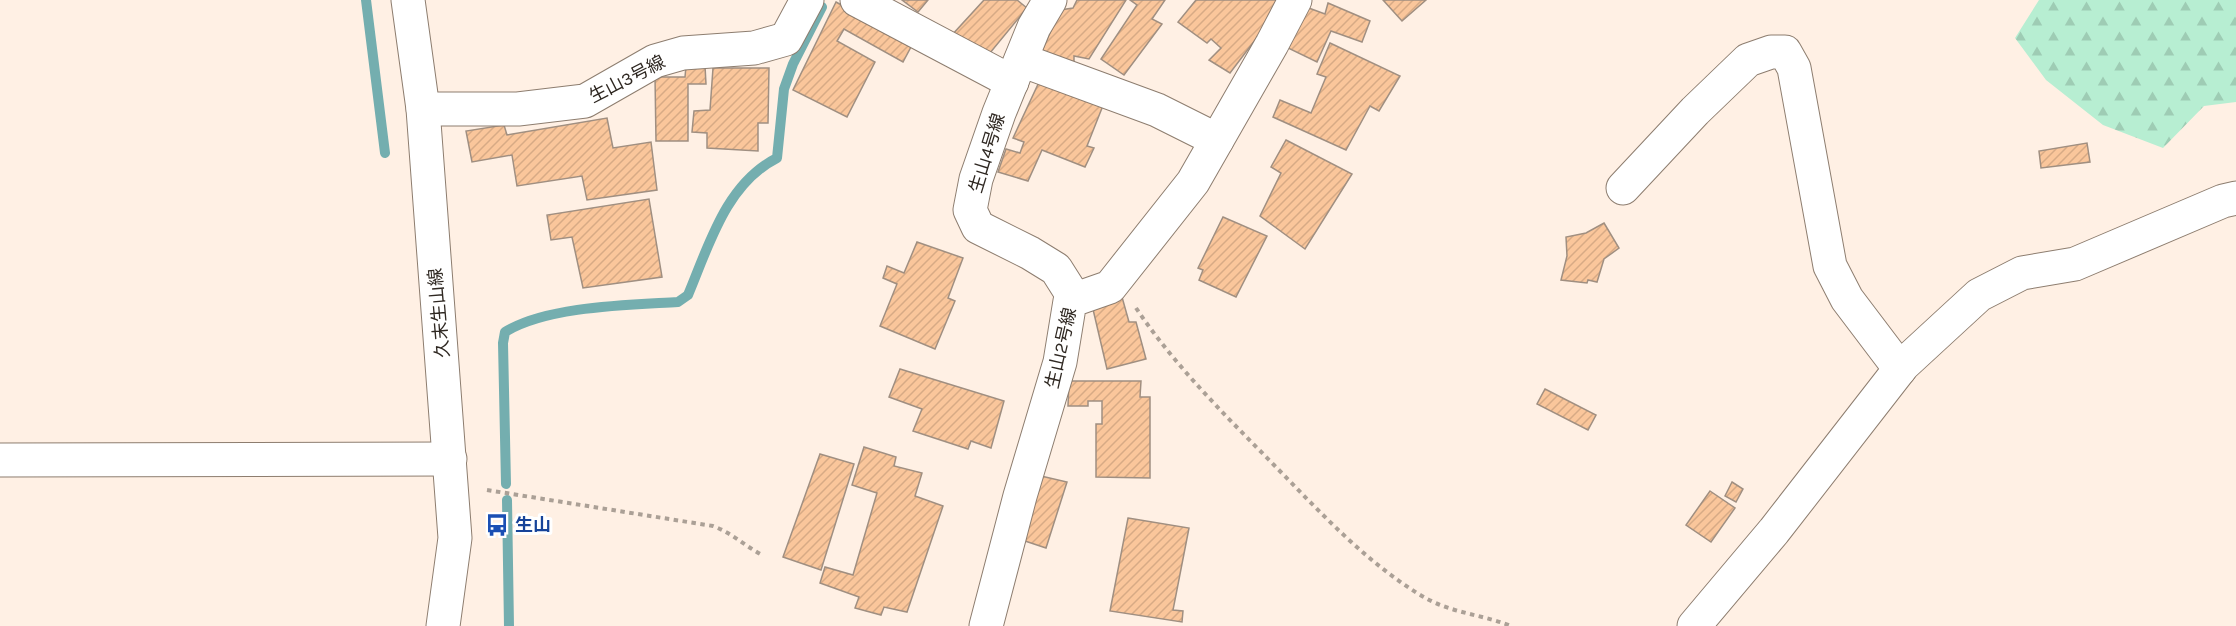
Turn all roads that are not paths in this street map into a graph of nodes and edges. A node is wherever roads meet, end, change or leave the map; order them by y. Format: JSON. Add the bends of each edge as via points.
{"nodes":[{"id":1,"x":408,"y":0,"type":"edge"},
{"id":2,"x":807,"y":0,"type":"edge"},
{"id":3,"x":857,"y":0,"type":"edge"},
{"id":4,"x":1050,"y":0,"type":"edge"},
{"id":5,"x":1294,"y":0,"type":"edge"},
{"id":6,"x":1016,"y":71,"type":"junction"},
{"id":7,"x":423,"y":108,"type":"junction"},
{"id":8,"x":1217,"y":140,"type":"junction"},
{"id":9,"x":1623,"y":188,"type":"dead end"},
{"id":10,"x":2236,"y":198,"type":"edge"},
{"id":11,"x":1075,"y":300,"type":"junction"},
{"id":12,"x":1900,"y":369,"type":"junction"},
{"id":13,"x":0,"y":460,"type":"edge"},
{"id":14,"x":451,"y":473,"type":"junction"},
{"id":15,"x":443,"y":626,"type":"edge"},
{"id":16,"x":986,"y":626,"type":"edge"},
{"id":17,"x":1694,"y":626,"type":"edge"}],
"edges":[{"from":1,"to":7,"type":"street","name":"久末生山線"},
{"from":2,"to":7,"type":"street","name":"生山3号線","via":[[786,39],[754,48],[683,53],[655,61],[585,102],[518,109]]},
{"from":3,"to":6,"type":"street"},
{"from":4,"to":6,"type":"street","name":"生山4号線"},
{"from":5,"to":8,"type":"street","name":"生山2号線"},
{"from":6,"to":8,"type":"street","via":[[1157,110]]},
{"from":6,"to":11,"type":"street","name":"生山4号線","via":[[976,179],[970,210],[978,227],[1056,269]]},
{"from":7,"to":14,"type":"street","name":"久末生山線"},
{"from":8,"to":11,"type":"street","name":"生山2号線","via":[[1193,182],[1110,287]]},
{"from":9,"to":12,"type":"street","via":[[1748,60],[1785,52],[1794,68],[1830,266],[1847,300]]},
{"from":10,"to":12,"type":"street","via":[[2075,264],[2022,273],[1979,295]]},
{"from":11,"to":16,"type":"street","name":"生山2号線","via":[[1070,301],[1059,362]]},
{"from":12,"to":17,"type":"street","via":[[1774,531]]},
{"from":13,"to":14,"type":"street"},
{"from":14,"to":15,"type":"street","name":"久末生山線","via":[[455,538]]}]}
